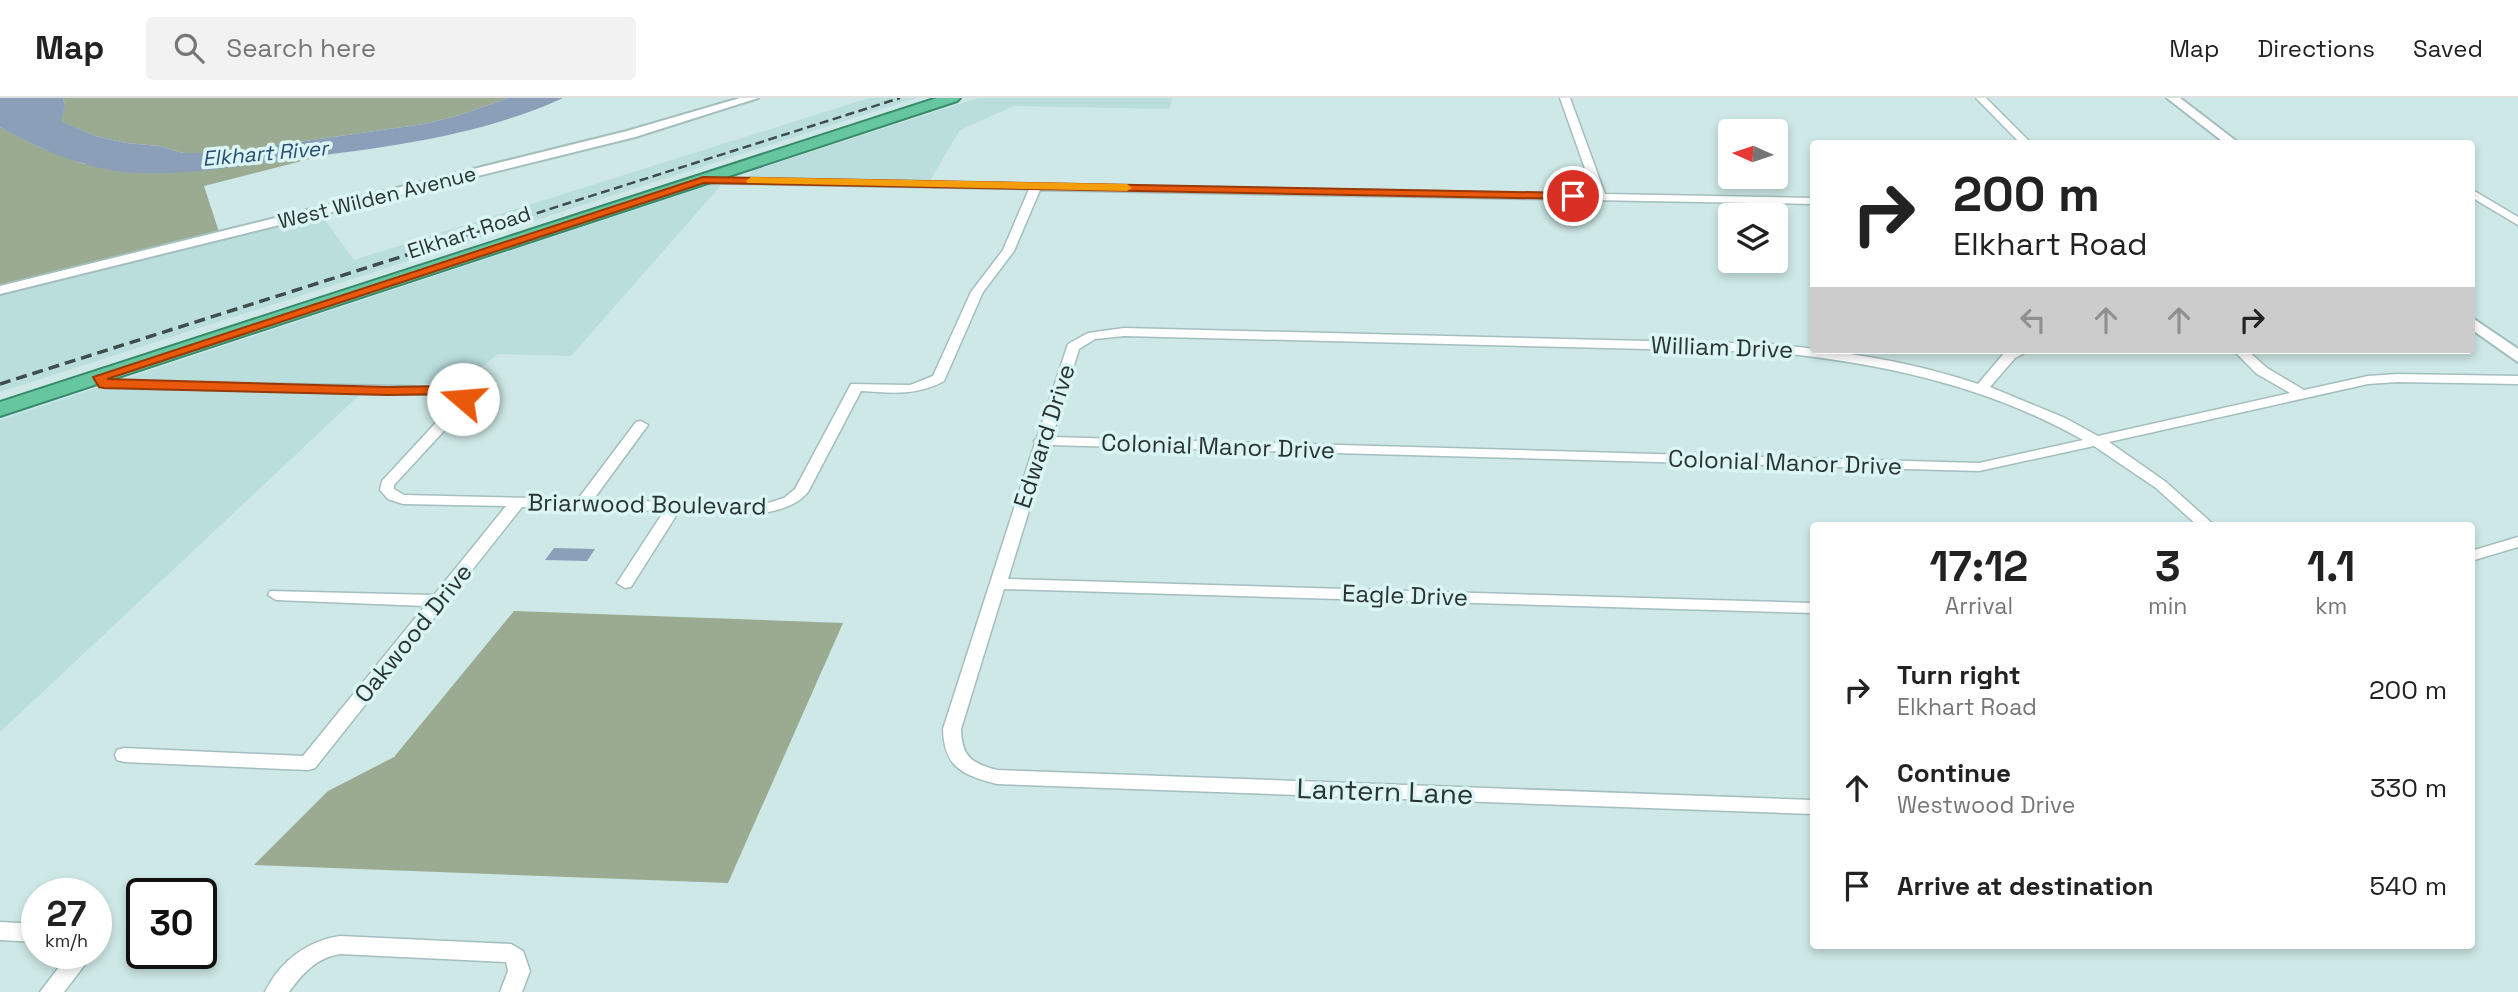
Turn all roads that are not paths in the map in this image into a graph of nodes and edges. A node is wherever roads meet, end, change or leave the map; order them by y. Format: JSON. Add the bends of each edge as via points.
{"nodes":[{"id":1,"x":752,"y":98,"type":"edge"},
{"id":2,"x":952,"y":98,"type":"edge"},
{"id":3,"x":1565,"y":98,"type":"edge"},
{"id":4,"x":1981,"y":98,"type":"edge"},
{"id":5,"x":2174,"y":98,"type":"edge"},
{"id":6,"x":2023,"y":140,"type":"edge"},
{"id":7,"x":2229,"y":140,"type":"edge"},
{"id":8,"x":703,"y":180,"type":"junction"},
{"id":9,"x":1035,"y":186,"type":"junction"},
{"id":10,"x":2475,"y":195,"type":"edge"},
{"id":11,"x":1601,"y":197,"type":"junction"},
{"id":12,"x":1810,"y":201,"type":"edge"},
{"id":13,"x":2497,"y":209,"type":"junction"},
{"id":14,"x":2518,"y":209,"type":"edge"},
{"id":15,"x":2518,"y":222,"type":"edge"},
{"id":16,"x":0,"y":290,"type":"edge"},
{"id":17,"x":2475,"y":325,"type":"edge"},
{"id":18,"x":1445,"y":340,"type":"joint"},
{"id":19,"x":1810,"y":351,"type":"edge"},
{"id":20,"x":1832,"y":354,"type":"edge"},
{"id":21,"x":2013,"y":354,"type":"edge"},
{"id":22,"x":2243,"y":354,"type":"edge"},
{"id":23,"x":2518,"y":357,"type":"edge"},
{"id":24,"x":102,"y":380,"type":"junction"},
{"id":25,"x":2518,"y":380,"type":"edge"},
{"id":26,"x":1982,"y":388,"type":"junction"},
{"id":27,"x":2301,"y":394,"type":"junction"},
{"id":28,"x":0,"y":409,"type":"edge"},
{"id":29,"x":641,"y":425,"type":"dead end"},
{"id":30,"x":2096,"y":440,"type":"junction"},
{"id":31,"x":1041,"y":441,"type":"junction"},
{"id":32,"x":517,"y":503,"type":"junction"},
{"id":33,"x":582,"y":504,"type":"junction"},
{"id":34,"x":674,"y":507,"type":"junction"},
{"id":35,"x":2203,"y":522,"type":"edge"},
{"id":36,"x":2518,"y":542,"type":"edge"},
{"id":37,"x":2475,"y":555,"type":"edge"},
{"id":38,"x":625,"y":583,"type":"dead end"},
{"id":39,"x":997,"y":584,"type":"junction"},
{"id":40,"x":275,"y":595,"type":"dead end"},
{"id":41,"x":439,"y":601,"type":"junction"},
{"id":42,"x":1810,"y":608,"type":"edge"},
{"id":43,"x":124,"y":755,"type":"dead end"},
{"id":44,"x":961,"y":762,"type":"joint"},
{"id":45,"x":1810,"y":807,"type":"edge"},
{"id":46,"x":0,"y":931,"type":"edge"},
{"id":47,"x":21,"y":932,"type":"edge"},
{"id":48,"x":70,"y":969,"type":"edge"},
{"id":49,"x":51,"y":992,"type":"edge"},
{"id":50,"x":276,"y":992,"type":"edge"},
{"id":51,"x":511,"y":992,"type":"edge"}],
"edges":[{"from":1,"to":16,"type":"street","name":"West Wilden Avenue","via":[[618,138]]},
{"from":2,"to":8,"type":"highway","name":"Elkhart Road"},
{"from":3,"to":11,"type":"street"},
{"from":4,"to":6,"type":"street"},
{"from":5,"to":7,"type":"street"},
{"from":8,"to":9,"type":"street"},
{"from":8,"to":24,"type":"highway","name":"Elkhart Road"},
{"from":9,"to":11,"type":"street"},
{"from":9,"to":34,"type":"street","name":"Briarwood Boulevard","via":[[1008,251],[977,292],[939,378],[914,389],[856,387],[800,492],[789,500],[759,510]]},
{"from":10,"to":13,"type":"street"},
{"from":11,"to":12,"type":"street"},
{"from":13,"to":14,"type":"street"},
{"from":13,"to":15,"type":"street"},
{"from":17,"to":23,"type":"street"},
{"from":18,"to":19,"type":"street","name":"William Drive"},
{"from":18,"to":31,"type":"street","name":"Edward Drive","via":[[1092,335],[1070,352]]},
{"from":20,"to":26,"type":"street","name":"William Drive","via":[[1901,365]]},
{"from":21,"to":26,"type":"street"},
{"from":22,"to":27,"type":"street"},
{"from":24,"to":28,"type":"highway","name":"Elkhart Road"},
{"from":24,"to":32,"type":"street","name":"Briarwood Boulevard","via":[[108,392],[440,398],[453,404],[455,411],[394,475],[387,490],[403,499]]},
{"from":25,"to":27,"type":"street","name":"Colonial Manor Drive","via":[[2381,378]]},
{"from":26,"to":30,"type":"street","name":"William Drive"},
{"from":27,"to":30,"type":"street","name":"Colonial Manor Drive"},
{"from":29,"to":33,"type":"street"},
{"from":30,"to":31,"type":"street","name":"Colonial Manor Drive","via":[[1996,464],[1959,467]]},
{"from":30,"to":35,"type":"street","name":"William Drive","via":[[2150,475]]},
{"from":31,"to":39,"type":"street","name":"Edward Drive"},
{"from":32,"to":33,"type":"street","name":"Briarwood Boulevard"},
{"from":32,"to":41,"type":"street","name":"Oakwood Drive"},
{"from":33,"to":34,"type":"street","name":"Briarwood Boulevard"},
{"from":34,"to":38,"type":"street"},
{"from":36,"to":37,"type":"street"},
{"from":39,"to":42,"type":"street","name":"Eagle Drive"},
{"from":39,"to":44,"type":"street","name":"Edward Drive","via":[[952,729],[951,747]]},
{"from":40,"to":41,"type":"street"},
{"from":41,"to":43,"type":"street","name":"Oakwood Drive","via":[[308,763]]},
{"from":44,"to":45,"type":"street","name":"Lantern Lane","via":[[997,777]]},
{"from":46,"to":47,"type":"street"},
{"from":48,"to":49,"type":"street"},
{"from":50,"to":51,"type":"street","via":[[301,960],[314,951],[341,945],[511,953],[521,970]]}]}
